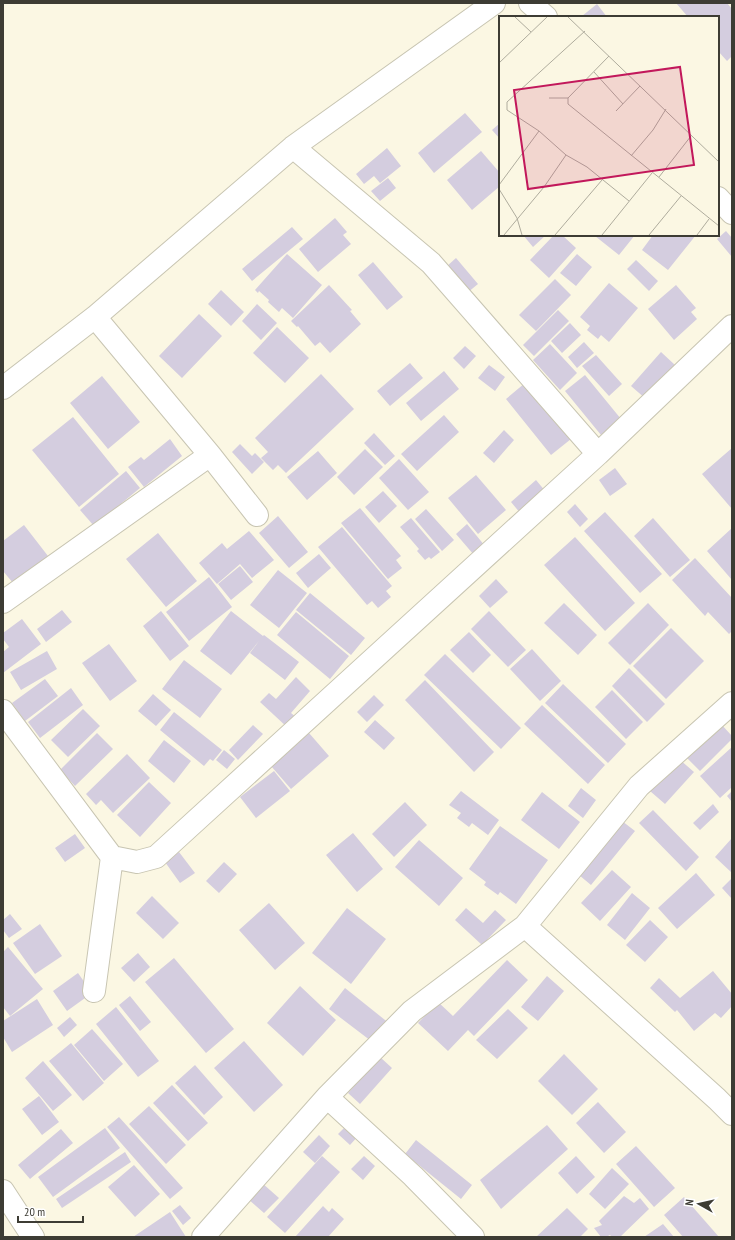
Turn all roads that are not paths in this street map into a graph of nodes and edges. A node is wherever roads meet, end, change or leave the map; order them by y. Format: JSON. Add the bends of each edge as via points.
{"nodes":[{"id":1,"x":494,"y":3,"type":"edge"},
{"id":2,"x":530,"y":3,"type":"edge"},
{"id":3,"x":547,"y":3,"type":"edge"},
{"id":4,"x":545,"y":16,"type":"edge"},
{"id":5,"x":553,"y":16,"type":"edge"},
{"id":6,"x":293,"y":147,"type":"junction"},
{"id":7,"x":719,"y":199,"type":"edge"},
{"id":8,"x":732,"y":213,"type":"edge"},
{"id":9,"x":95,"y":317,"type":"junction"},
{"id":10,"x":732,"y":326,"type":"edge"},
{"id":11,"x":3,"y":388,"type":"edge"},
{"id":12,"x":598,"y":454,"type":"junction"},
{"id":13,"x":210,"y":455,"type":"junction"},
{"id":14,"x":257,"y":515,"type":"dead end"},
{"id":15,"x":3,"y":602,"type":"edge"},
{"id":16,"x":732,"y":703,"type":"edge"},
{"id":17,"x":3,"y":711,"type":"edge"},
{"id":18,"x":112,"y":857,"type":"junction"},
{"id":19,"x":525,"y":926,"type":"junction"},
{"id":20,"x":94,"y":990,"type":"dead end"},
{"id":21,"x":327,"y":1097,"type":"junction"},
{"id":22,"x":732,"y":1114,"type":"edge"},
{"id":23,"x":3,"y":1191,"type":"edge"},
{"id":24,"x":33,"y":1237,"type":"edge"},
{"id":25,"x":203,"y":1237,"type":"edge"},
{"id":26,"x":473,"y":1237,"type":"edge"}],
"edges":[{"from":1,"to":6,"type":"street"},
{"from":2,"to":4,"type":"street"},
{"from":3,"to":5,"type":"street"},
{"from":6,"to":9,"type":"street"},
{"from":6,"to":12,"type":"street","via":[[431,263]]},
{"from":7,"to":8,"type":"street"},
{"from":9,"to":11,"type":"street"},
{"from":9,"to":13,"type":"street"},
{"from":10,"to":12,"type":"street"},
{"from":12,"to":18,"type":"street","via":[[156,857],[137,862]]},
{"from":13,"to":14,"type":"street"},
{"from":13,"to":15,"type":"street"},
{"from":16,"to":19,"type":"street","via":[[639,786]]},
{"from":17,"to":18,"type":"street"},
{"from":18,"to":20,"type":"street"},
{"from":19,"to":21,"type":"street","via":[[412,1011]]},
{"from":19,"to":22,"type":"street"},
{"from":21,"to":25,"type":"street"},
{"from":21,"to":26,"type":"street","via":[[413,1176]]},
{"from":23,"to":24,"type":"street"}]}
